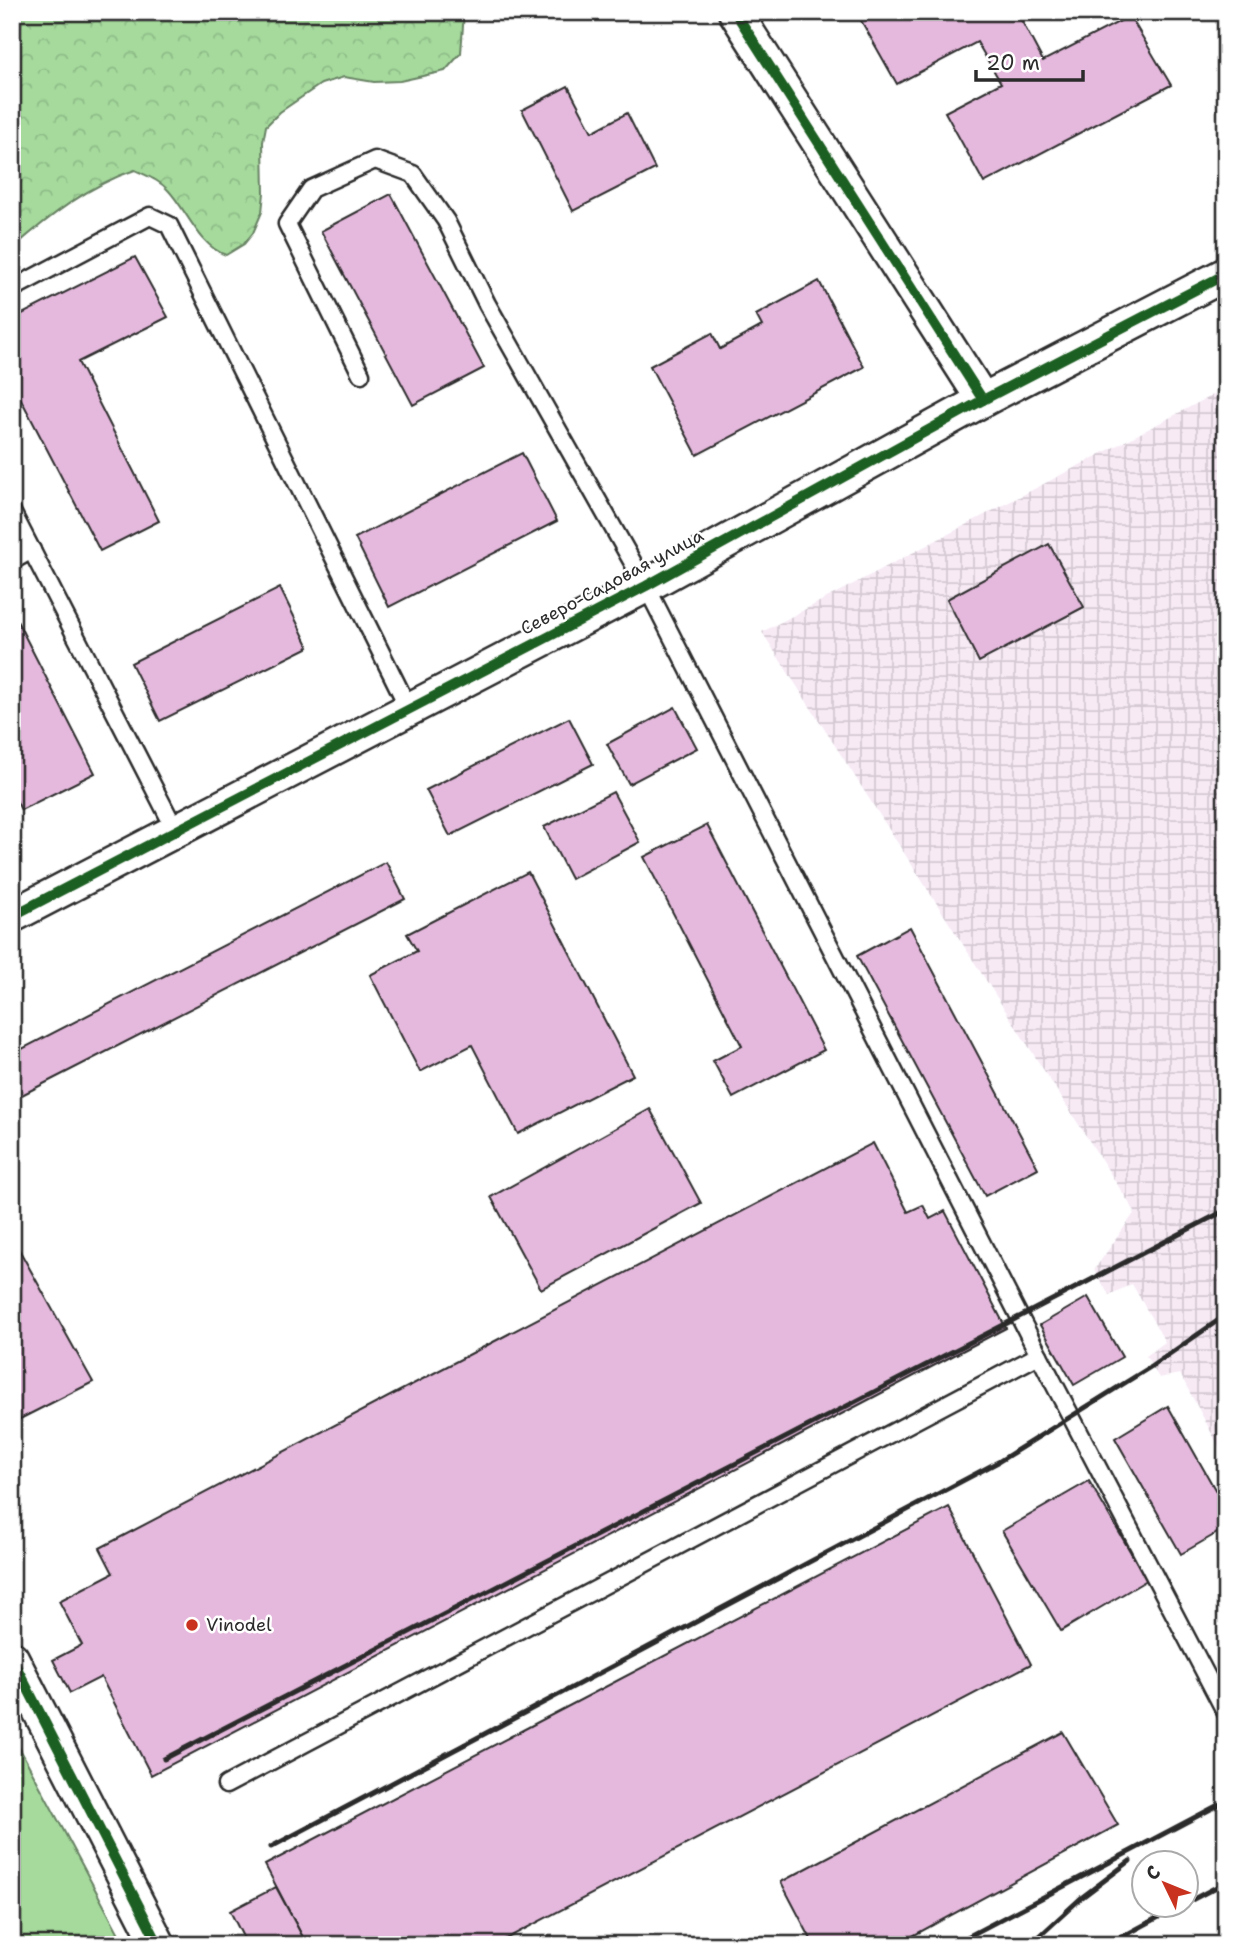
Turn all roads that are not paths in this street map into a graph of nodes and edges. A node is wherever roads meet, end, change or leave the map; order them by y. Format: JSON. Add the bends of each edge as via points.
{"nodes":[{"id":1,"x":735,"y":12,"type":"edge"},
{"id":2,"x":1226,"y":274,"type":"edge"},
{"id":3,"x":12,"y":289,"type":"edge"},
{"id":4,"x":361,"y":374,"type":"dead end"},
{"id":5,"x":983,"y":400,"type":"junction"},
{"id":6,"x":12,"y":512,"type":"edge"},
{"id":7,"x":32,"y":551,"type":"junction"},
{"id":8,"x":12,"y":561,"type":"edge"},
{"id":9,"x":646,"y":586,"type":"junction"},
{"id":10,"x":409,"y":709,"type":"junction"},
{"id":11,"x":176,"y":831,"type":"junction"},
{"id":12,"x":12,"y":916,"type":"edge"},
{"id":13,"x":1039,"y":1355,"type":"junction"},
{"id":14,"x":12,"y":1658,"type":"edge"},
{"id":15,"x":1226,"y":1713,"type":"edge"},
{"id":16,"x":226,"y":1785,"type":"dead end"},
{"id":17,"x":159,"y":1945,"type":"edge"}],
"edges":[{"from":1,"to":5,"type":"street"},
{"from":2,"to":5,"type":"street","name":"Северо-Садовая улица"},
{"from":3,"to":10,"type":"lane","via":[[150,216],[169,225]]},
{"from":4,"to":9,"type":"lane","via":[[287,224],[311,189],[375,160],[413,174],[446,221],[486,304]]},
{"from":5,"to":9,"type":"street","name":"Северо-Садовая улица"},
{"from":6,"to":7,"type":"lane"},
{"from":7,"to":8,"type":"lane"},
{"from":7,"to":11,"type":"lane"},
{"from":9,"to":10,"type":"street","name":"Северо-Садовая улица"},
{"from":9,"to":13,"type":"lane"},
{"from":10,"to":11,"type":"street","name":"Северо-Садовая улица"},
{"from":11,"to":12,"type":"street","name":"Северо-Садовая улица"},
{"from":13,"to":15,"type":"lane"},
{"from":13,"to":16,"type":"lane"},
{"from":14,"to":17,"type":"street"}]}
